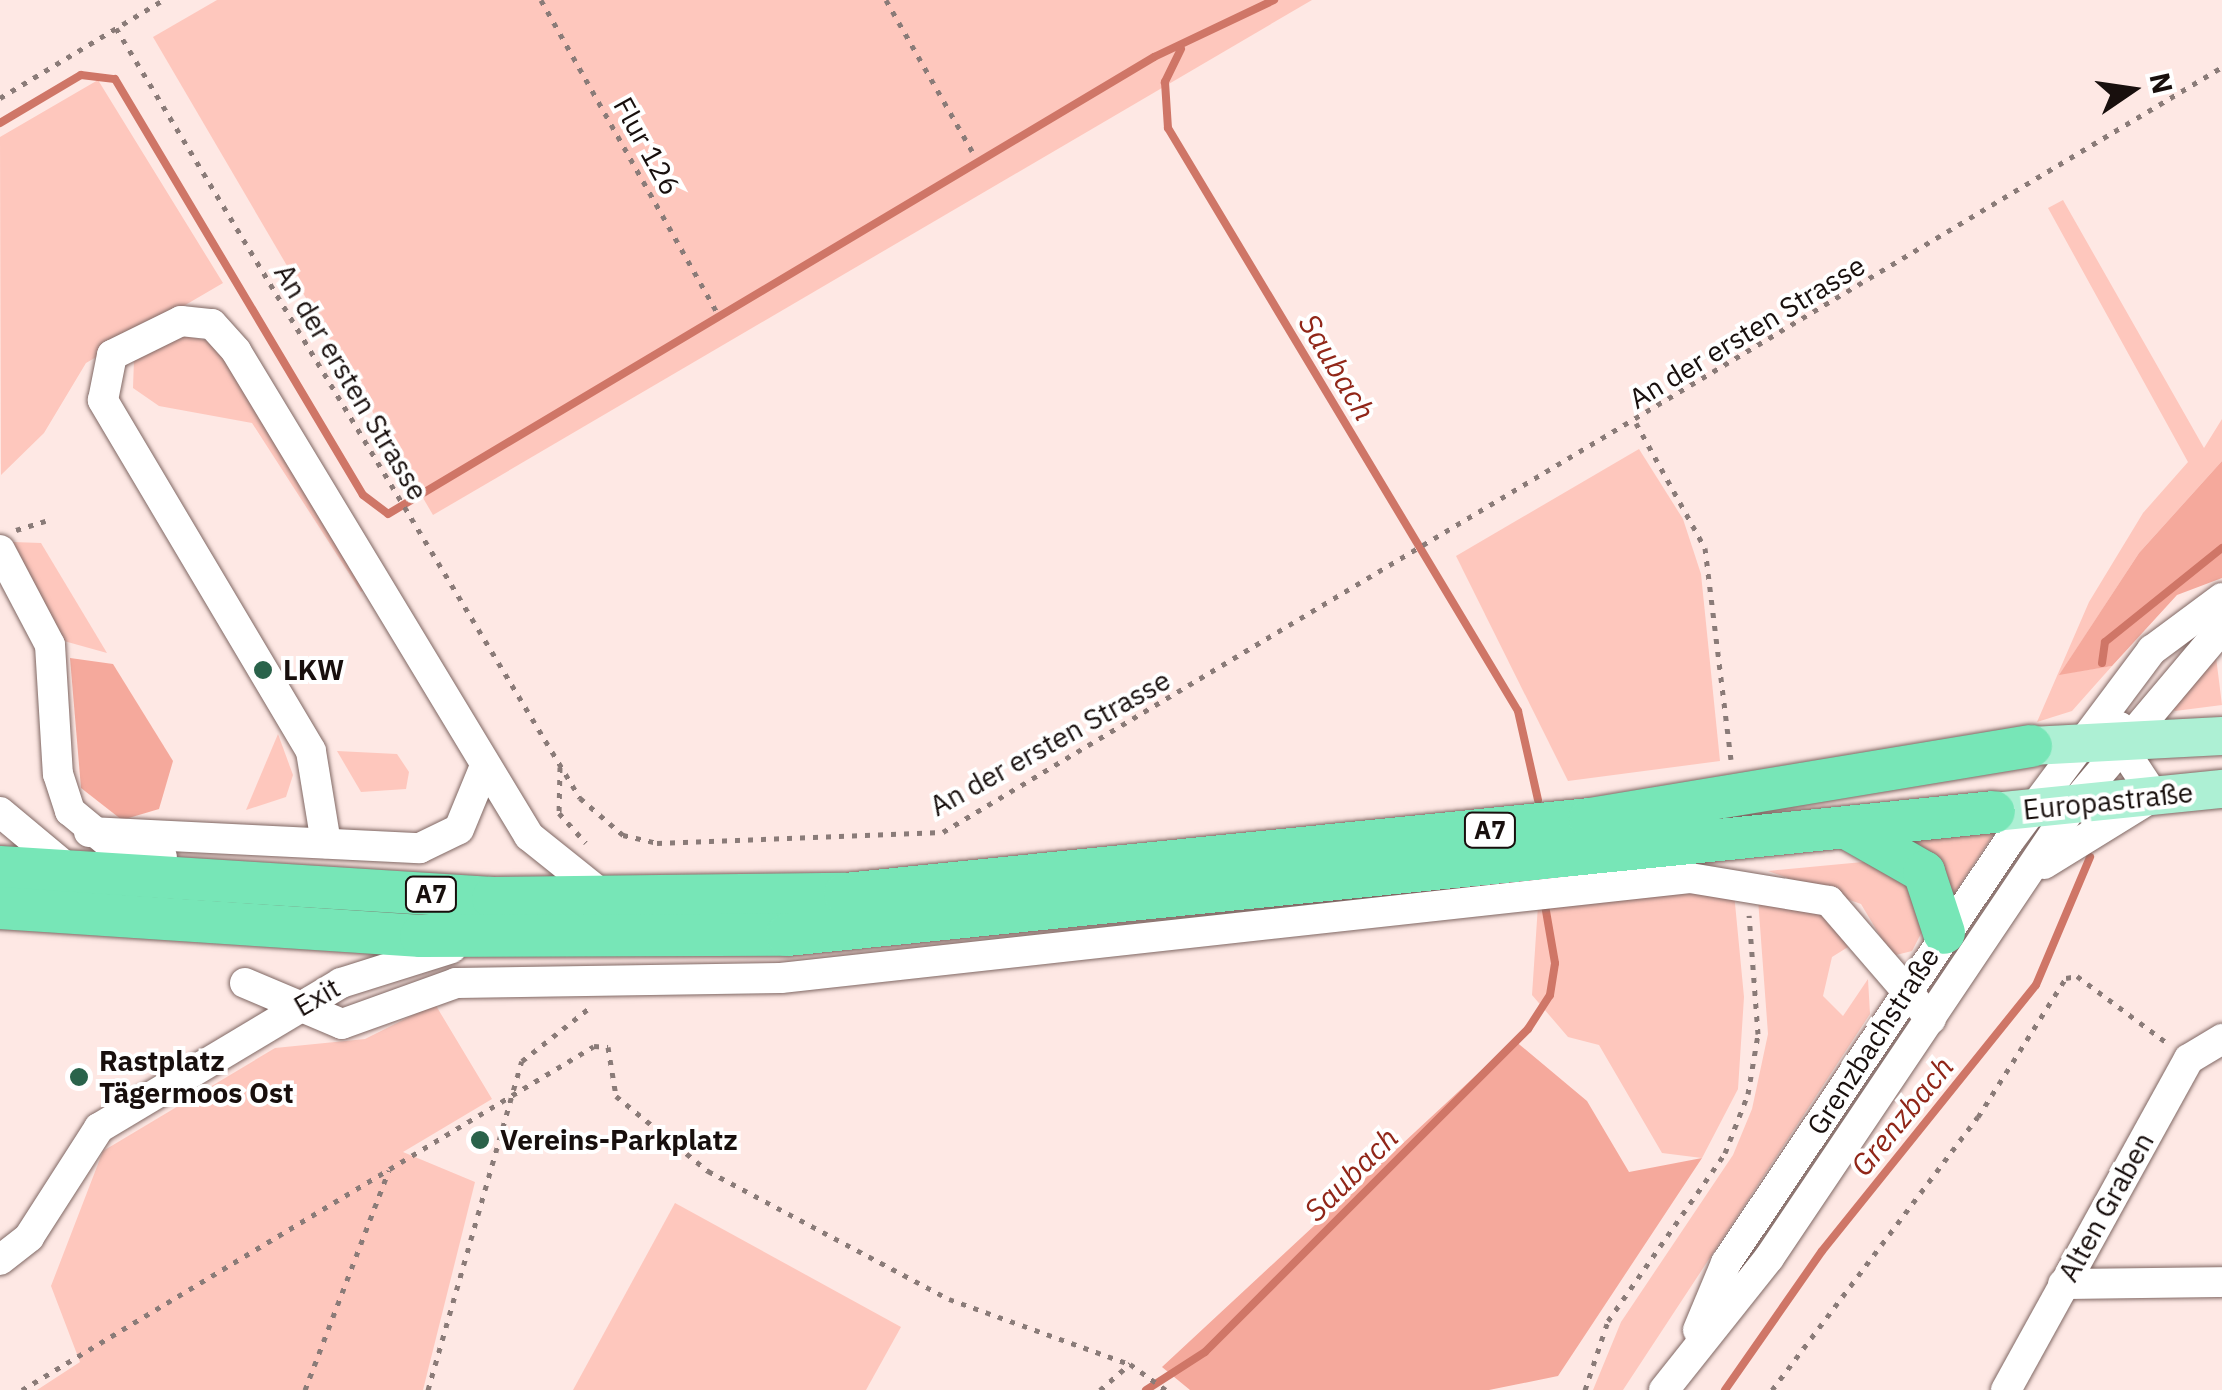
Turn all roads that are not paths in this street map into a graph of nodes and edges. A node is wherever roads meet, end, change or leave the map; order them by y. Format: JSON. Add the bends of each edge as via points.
{"nodes":[{"id":1,"x":0,"y":550,"type":"edge"},
{"id":2,"x":2222,"y":598,"type":"edge"},
{"id":3,"x":2222,"y":628,"type":"edge"},
{"id":4,"x":2121,"y":689,"type":"junction"},
{"id":5,"x":2222,"y":736,"type":"edge"},
{"id":6,"x":2121,"y":746,"type":"junction"},
{"id":7,"x":485,"y":766,"type":"junction"},
{"id":8,"x":2062,"y":768,"type":"junction"},
{"id":9,"x":2222,"y":789,"type":"edge"},
{"id":10,"x":2154,"y":796,"type":"junction"},
{"id":11,"x":2014,"y":811,"type":"junction"},
{"id":12,"x":0,"y":812,"type":"edge"},
{"id":13,"x":1847,"y":829,"type":"junction"},
{"id":14,"x":89,"y":832,"type":"junction"},
{"id":15,"x":326,"y":842,"type":"junction"},
{"id":16,"x":0,"y":867,"type":"edge"},
{"id":17,"x":72,"y":872,"type":"junction"},
{"id":18,"x":253,"y":884,"type":"junction"},
{"id":19,"x":2022,"y":886,"type":"junction"},
{"id":20,"x":610,"y":900,"type":"junction"},
{"id":21,"x":0,"y":908,"type":"edge"},
{"id":22,"x":1944,"y":933,"type":"junction"},
{"id":23,"x":488,"y":938,"type":"junction"},
{"id":24,"x":245,"y":983,"type":"dead end"},
{"id":25,"x":1906,"y":991,"type":"junction"},
{"id":26,"x":297,"y":1009,"type":"junction"},
{"id":27,"x":1932,"y":1020,"type":"junction"},
{"id":28,"x":2222,"y":1040,"type":"edge"},
{"id":29,"x":0,"y":1260,"type":"edge"},
{"id":30,"x":2222,"y":1282,"type":"edge"},
{"id":31,"x":2063,"y":1284,"type":"junction"},
{"id":32,"x":1690,"y":1352,"type":"junction"},
{"id":33,"x":1664,"y":1390,"type":"edge"},
{"id":34,"x":2006,"y":1390,"type":"edge"}],
"edges":[{"from":1,"to":14,"type":"street","via":[[50,645],[60,788]]},
{"from":2,"to":4,"type":"street","via":[[2172,630]]},
{"from":3,"to":6,"type":"street","name":"Grenzbachstraße"},
{"from":4,"to":6,"type":"street"},
{"from":4,"to":8,"type":"street"},
{"from":5,"to":6,"type":"main road","name":"Europastraße"},
{"from":6,"to":8,"type":"main road","name":"Europastraße"},
{"from":6,"to":8,"type":"street","name":"Grenzbachstraße"},
{"from":6,"to":10,"type":"street"},
{"from":7,"to":15,"type":"street","via":[[459,829],[420,848]]},
{"from":7,"to":15,"type":"street","via":[[236,351],[212,324],[152,331],[112,355],[103,400],[311,751]]},
{"from":7,"to":20,"type":"street","via":[[537,845]]},
{"from":8,"to":10,"type":"main road","name":"Europastraße"},
{"from":8,"to":11,"type":"main road","name":"Europastraße"},
{"from":8,"to":19,"type":"street","name":"Grenzbachstraße"},
{"from":8,"to":20,"type":"highway","number":"A7","via":[[883,892]]},
{"from":9,"to":10,"type":"main road","name":"Europastraße"},
{"from":10,"to":19,"type":"street","via":[[2074,840]]},
{"from":11,"to":13,"type":"highway","number":"A7"},
{"from":11,"to":22,"type":"street","name":"Grenzbachstraße"},
{"from":12,"to":17,"type":"street"},
{"from":13,"to":22,"type":"highway","via":[[1919,866]]},
{"from":13,"to":23,"type":"highway","number":"A7","via":[[912,928]]},
{"from":14,"to":15,"type":"street"},
{"from":14,"to":18,"type":"street","via":[[122,854],[221,862]]},
{"from":16,"to":17,"type":"highway","number":"A7"},
{"from":17,"to":18,"type":"highway","number":"A7"},
{"from":18,"to":20,"type":"highway","number":"A7"},
{"from":19,"to":27,"type":"street","name":"Grenzbachstraße"},
{"from":21,"to":23,"type":"highway","number":"A7"},
{"from":22,"to":25,"type":"street","name":"Grenzbachstraße"},
{"from":23,"to":26,"type":"street","name":"Exit","via":[[365,972]]},
{"from":24,"to":26,"type":"street"},
{"from":25,"to":26,"type":"street","via":[[1829,901],[1690,878],[752,980],[456,983],[342,1024]]},
{"from":25,"to":27,"type":"street"},
{"from":25,"to":32,"type":"street","name":"Grenzbachstraße","via":[[1726,1263]]},
{"from":26,"to":29,"type":"street","name":"Exit","via":[[99,1128],[29,1237]]},
{"from":27,"to":32,"type":"street","name":"Grenzbachstraße","via":[[1768,1258]]},
{"from":28,"to":31,"type":"street","name":"Alten Graben","via":[[2189,1059]]},
{"from":30,"to":31,"type":"street"},
{"from":31,"to":34,"type":"street","name":"Alten Graben"},
{"from":32,"to":33,"type":"street","name":"Grenzbachstraße"}]}
